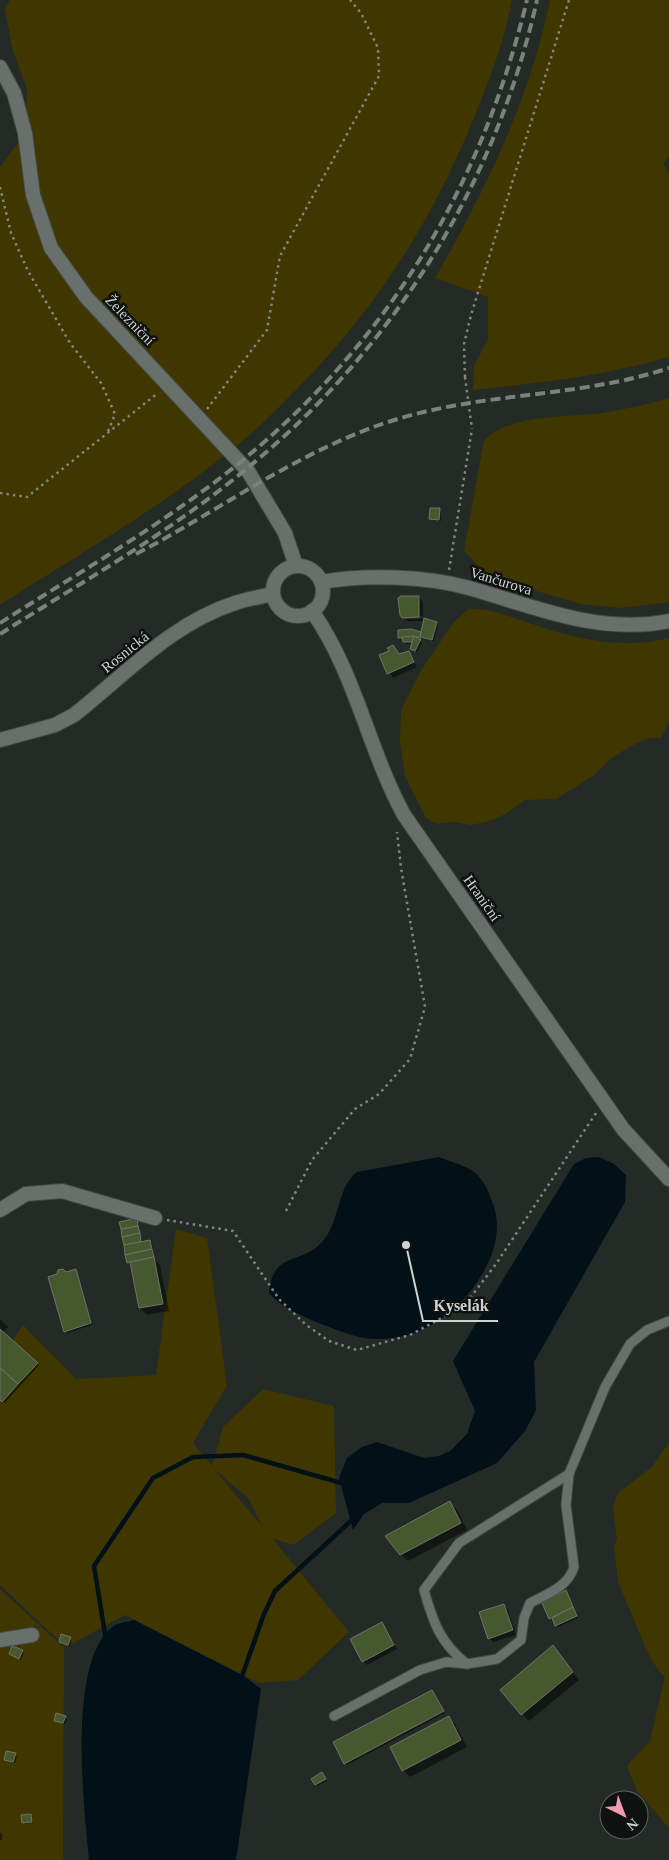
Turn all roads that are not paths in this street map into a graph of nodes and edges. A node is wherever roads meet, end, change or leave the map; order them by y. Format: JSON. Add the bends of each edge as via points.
{"nodes":[{"id":1,"x":0,"y":66,"type":"edge"},
{"id":2,"x":296,"y":566,"type":"junction"},
{"id":3,"x":322,"y":582,"type":"junction"},
{"id":4,"x":273,"y":594,"type":"junction"},
{"id":5,"x":312,"y":611,"type":"junction"},
{"id":6,"x":669,"y":620,"type":"edge"},
{"id":7,"x":0,"y":740,"type":"edge"},
{"id":8,"x":669,"y":1179,"type":"edge"},
{"id":9,"x":0,"y":1210,"type":"edge"},
{"id":10,"x":155,"y":1218,"type":"road end"},
{"id":11,"x":669,"y":1320,"type":"edge"},
{"id":12,"x":569,"y":1474,"type":"junction"},
{"id":13,"x":32,"y":1635,"type":"dead end"},
{"id":14,"x":0,"y":1640,"type":"edge"},
{"id":15,"x":467,"y":1664,"type":"junction"},
{"id":16,"x":334,"y":1716,"type":"dead end"}],
"edges":[{"from":1,"to":2,"type":"street","name":"Železniční","via":[[14,93],[25,133],[33,195],[50,248],[86,298],[201,418],[255,480],[286,533]]},
{"from":2,"to":3,"type":"street","via":[[314,572]]},
{"from":2,"to":4,"type":"street","via":[[278,575]]},
{"from":3,"to":5,"type":"street","via":[[322,596]]},
{"from":3,"to":6,"type":"street","name":"Vančurova","via":[[398,579],[447,583],[605,625],[633,626]]},
{"from":4,"to":5,"type":"street","via":[[278,606],[288,614],[301,616]]},
{"from":4,"to":7,"type":"street","name":"Rosnická","via":[[234,603],[176,632],[74,715],[55,725]]},
{"from":5,"to":8,"type":"street","name":"Hraniční","via":[[338,655],[404,815],[623,1129]]},
{"from":9,"to":10,"type":"street","via":[[26,1194],[62,1191]]},
{"from":11,"to":12,"type":"lane","via":[[647,1330],[630,1344],[605,1387]]},
{"from":12,"to":15,"type":"lane","via":[[566,1505],[574,1567],[571,1576],[562,1586],[530,1603],[520,1640],[497,1659]]},
{"from":12,"to":15,"type":"lane","via":[[459,1543],[424,1590],[434,1625],[451,1651]]},
{"from":13,"to":14,"type":"street"},
{"from":15,"to":16,"type":"lane","via":[[446,1662],[420,1670]]}]}
